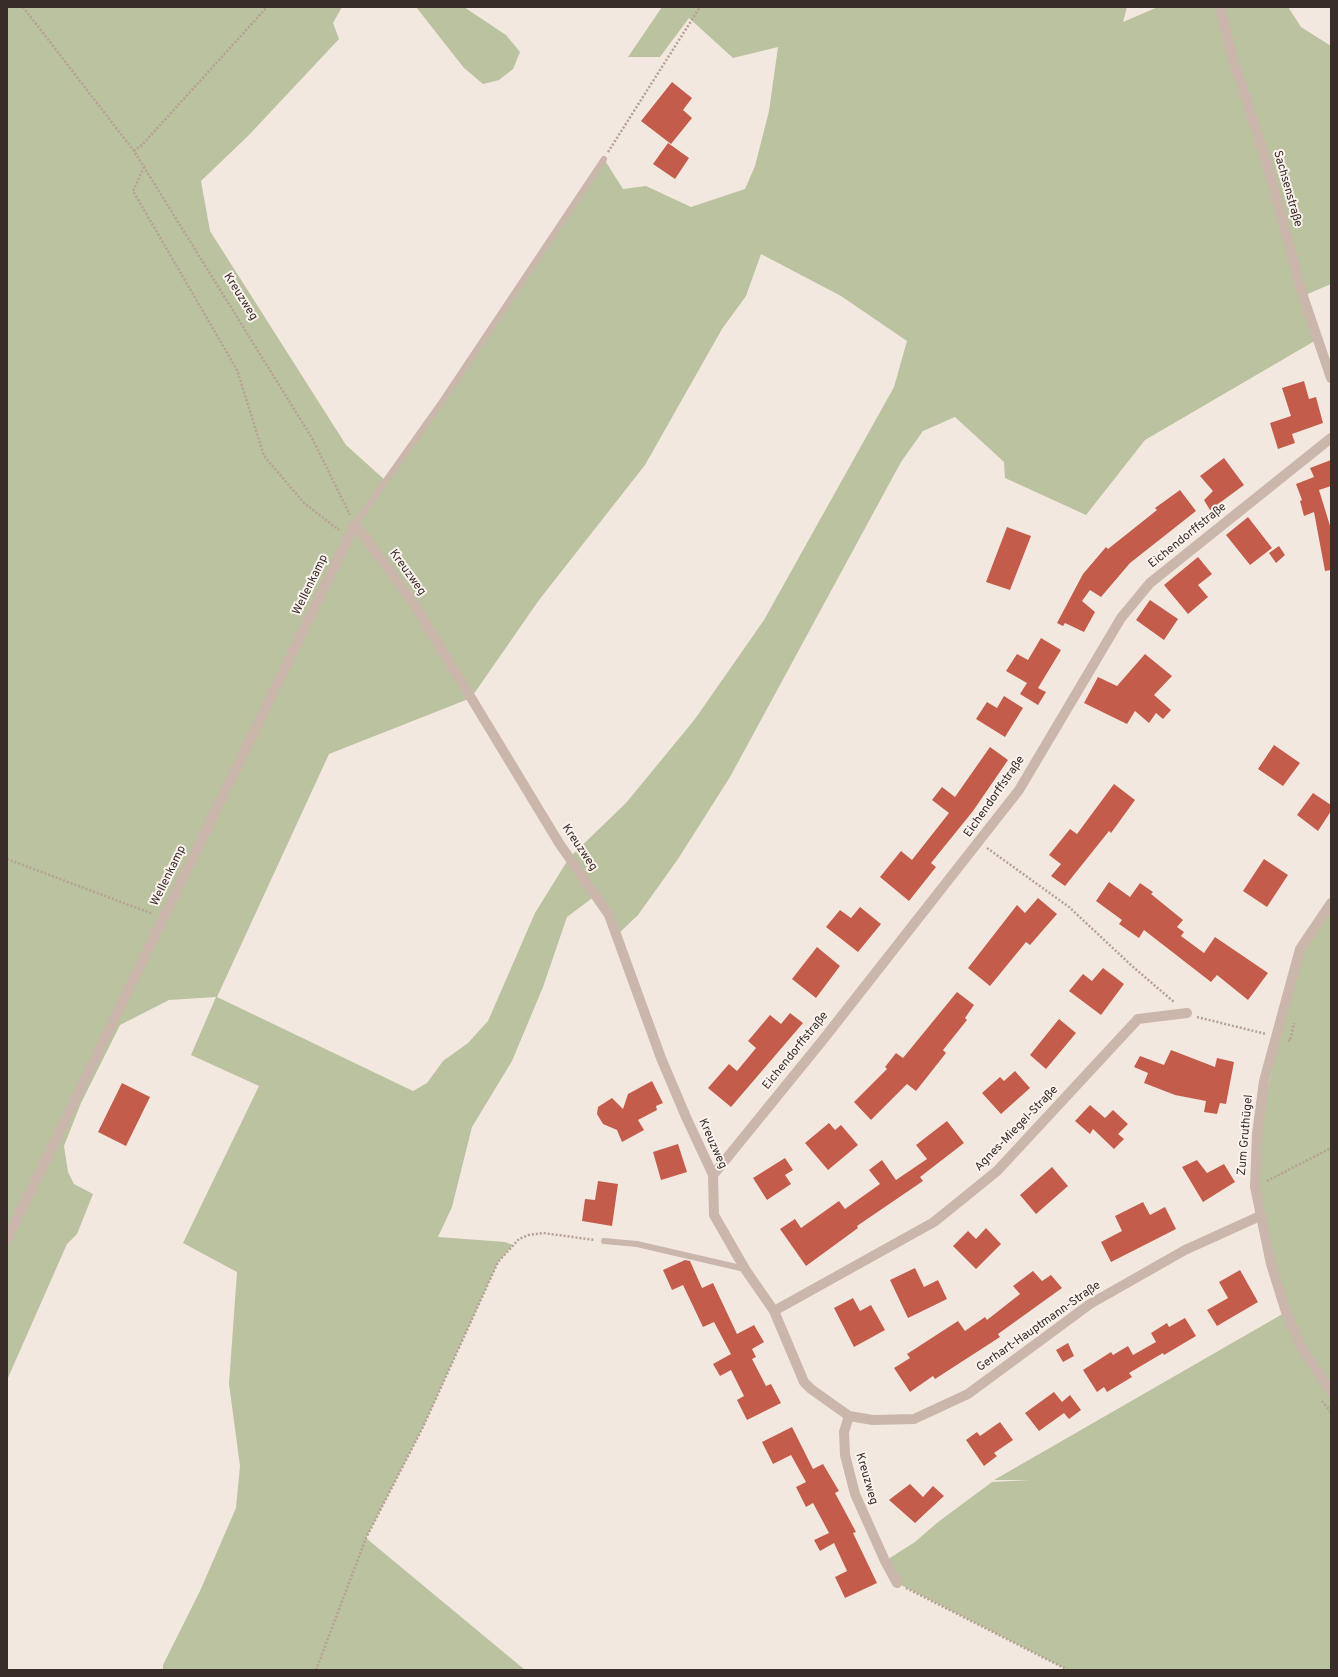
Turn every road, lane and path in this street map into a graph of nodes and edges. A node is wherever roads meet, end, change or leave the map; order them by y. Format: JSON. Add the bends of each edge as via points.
{"nodes":[{"id":1,"x":23,"y":7,"type":"edge"},
{"id":2,"x":267,"y":7,"type":"edge"},
{"id":3,"x":700,"y":7,"type":"edge"},
{"id":4,"x":1220,"y":7,"type":"edge"},
{"id":5,"x":134,"y":151,"type":"junction"},
{"id":6,"x":604,"y":159,"type":"joint"},
{"id":7,"x":144,"y":167,"type":"junction"},
{"id":8,"x":1331,"y":378,"type":"edge"},
{"id":9,"x":1331,"y":438,"type":"edge"},
{"id":10,"x":355,"y":524,"type":"junction"},
{"id":11,"x":349,"y":538,"type":"junction"},
{"id":12,"x":979,"y":842,"type":"junction"},
{"id":13,"x":7,"y":859,"type":"edge"},
{"id":14,"x":1331,"y":903,"type":"edge"},
{"id":15,"x":163,"y":918,"type":"junction"},
{"id":16,"x":1187,"y":1013,"type":"junction"},
{"id":17,"x":1276,"y":1037,"type":"junction"},
{"id":18,"x":1331,"y":1148,"type":"edge"},
{"id":19,"x":713,"y":1175,"type":"junction"},
{"id":20,"x":1255,"y":1187,"type":"junction"},
{"id":21,"x":1260,"y":1216,"type":"junction"},
{"id":22,"x":7,"y":1240,"type":"edge"},
{"id":23,"x":604,"y":1241,"type":"joint"},
{"id":24,"x":745,"y":1269,"type":"junction"},
{"id":25,"x":774,"y":1311,"type":"junction"},
{"id":26,"x":1331,"y":1392,"type":"edge"},
{"id":27,"x":849,"y":1416,"type":"junction"},
{"id":28,"x":897,"y":1583,"type":"joint"},
{"id":29,"x":316,"y":1670,"type":"edge"},
{"id":30,"x":1068,"y":1670,"type":"edge"}],
"edges":[{"from":1,"to":5,"type":"path","name":"Kreuzweg"},
{"from":2,"to":5,"type":"path"},
{"from":3,"to":6,"type":"path"},
{"from":4,"to":8,"type":"street","name":"Sachsenstraße","via":[[1303,296]]},
{"from":5,"to":7,"type":"path","name":"Kreuzweg"},
{"from":6,"to":10,"type":"lane","via":[[443,400]]},
{"from":7,"to":10,"type":"path","name":"Kreuzweg","via":[[312,438]]},
{"from":7,"to":11,"type":"path","via":[[134,190],[237,370],[264,456],[304,503]]},
{"from":9,"to":12,"type":"street","name":"Eichendorffstraße","via":[[1150,584],[1121,618],[1019,790]]},
{"from":10,"to":11,"type":"street","name":"Wellenkamp"},
{"from":10,"to":19,"type":"street","name":"Kreuzweg","via":[[413,602],[559,843],[609,915],[661,1058]]},
{"from":11,"to":15,"type":"street","name":"Wellenkamp"},
{"from":12,"to":16,"type":"path","via":[[1069,907]]},
{"from":12,"to":19,"type":"street","name":"Eichendorffstraße"},
{"from":13,"to":15,"type":"path"},
{"from":14,"to":17,"type":"street","name":"Zum Gruthügel","via":[[1300,949]]},
{"from":15,"to":22,"type":"street","name":"Wellenkamp"},
{"from":16,"to":17,"type":"path","via":[[1201,1020]]},
{"from":16,"to":25,"type":"street","name":"Agnes-Miegel-Straße","via":[[1138,1019],[997,1171],[934,1222]]},
{"from":17,"to":20,"type":"street","name":"Zum Gruthügel","via":[[1264,1081],[1257,1134]]},
{"from":18,"to":20,"type":"path"},
{"from":19,"to":24,"type":"street","name":"Kreuzweg","via":[[714,1215]]},
{"from":20,"to":21,"type":"street","name":"Zum Gruthügel"},
{"from":21,"to":26,"type":"street","name":"Zum Gruthügel","via":[[1286,1312],[1301,1347]]},
{"from":21,"to":27,"type":"street","name":"Gerhart-Hauptmann-Straße","via":[[1185,1250],[1090,1304],[968,1394],[914,1419],[873,1420]]},
{"from":23,"to":24,"type":"lane","via":[[637,1244]]},
{"from":23,"to":29,"type":"path","via":[[543,1233],[529,1235],[518,1239],[498,1262],[423,1426],[366,1538]]},
{"from":24,"to":25,"type":"street","name":"Kreuzweg"},
{"from":25,"to":27,"type":"street","name":"Kreuzweg","via":[[804,1382]]},
{"from":27,"to":28,"type":"street","name":"Kreuzweg","via":[[844,1432],[845,1455],[854,1494]]},
{"from":28,"to":30,"type":"path"}]}
